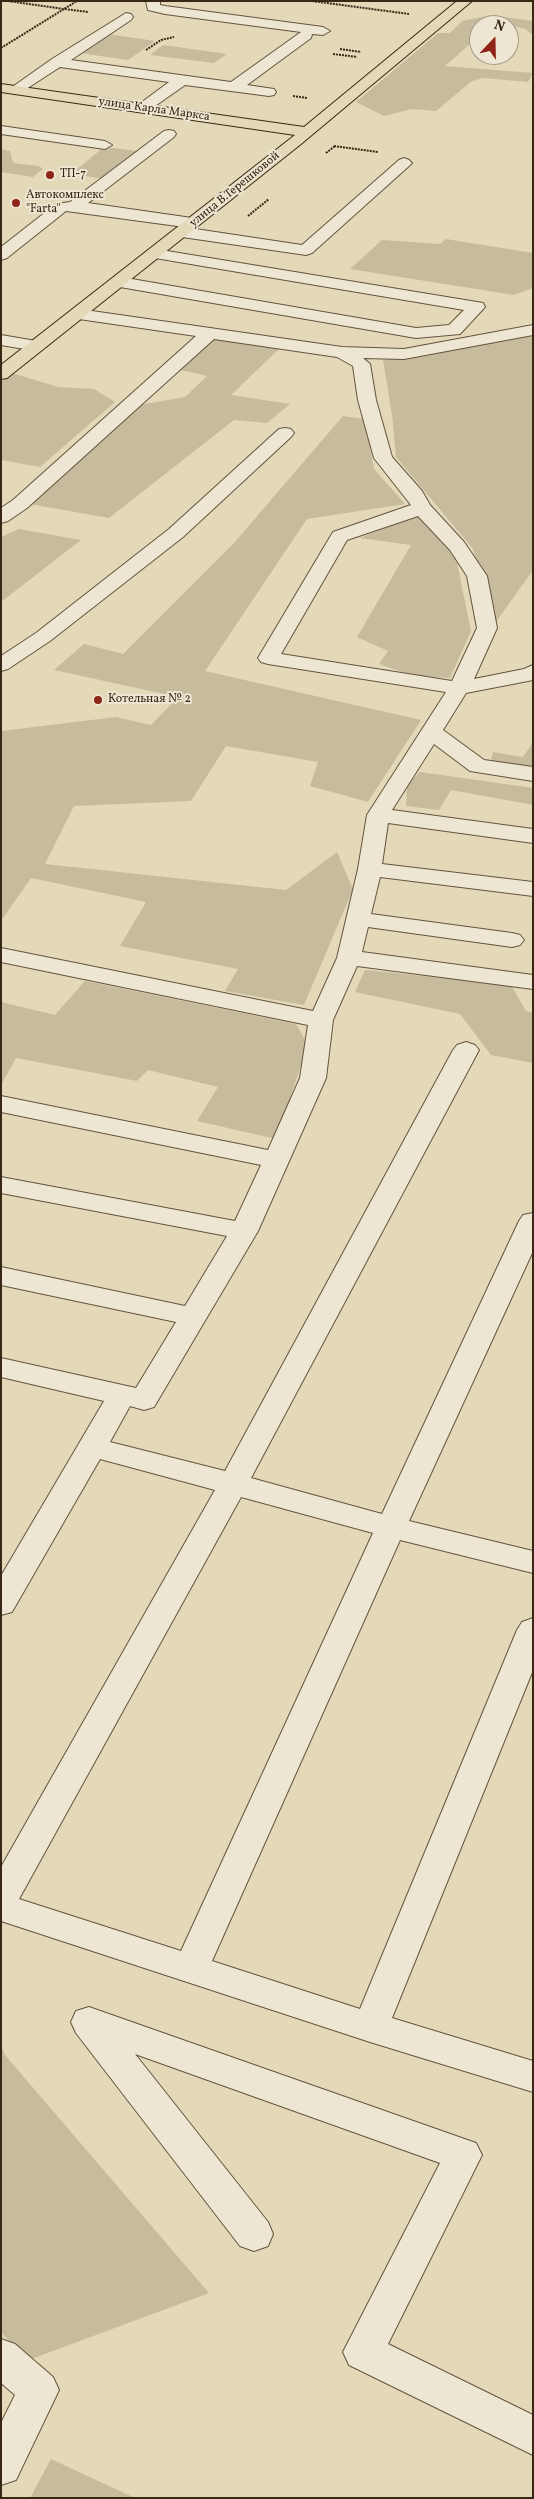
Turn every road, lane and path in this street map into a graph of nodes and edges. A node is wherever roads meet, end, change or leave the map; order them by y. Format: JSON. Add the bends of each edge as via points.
{"nodes":[{"id":1,"x":8,"y":1,"type":"edge"},
{"id":2,"x":78,"y":1,"type":"edge"},
{"id":3,"x":153,"y":1,"type":"edge"},
{"id":4,"x":465,"y":1,"type":"edge"},
{"id":5,"x":64,"y":9,"type":"junction"},
{"id":6,"x":126,"y":17,"type":"joint"},
{"id":7,"x":323,"y":31,"type":"dead end"},
{"id":8,"x":306,"y":35,"type":"dead end"},
{"id":9,"x":1,"y":48,"type":"edge"},
{"id":10,"x":57,"y":62,"type":"junction"},
{"id":11,"x":182,"y":80,"type":"junction"},
{"id":12,"x":234,"y":88,"type":"junction"},
{"id":13,"x":8,"y":89,"type":"edge"},
{"id":14,"x":269,"y":92,"type":"dead end"},
{"id":15,"x":143,"y":108,"type":"junction"},
{"id":16,"x":1,"y":130,"type":"edge"},
{"id":17,"x":307,"y":132,"type":"junction"},
{"id":18,"x":169,"y":134,"type":"dead end"},
{"id":19,"x":104,"y":145,"type":"dead end"},
{"id":20,"x":335,"y":146,"type":"dead end"},
{"id":21,"x":320,"y":158,"type":"dead end"},
{"id":22,"x":404,"y":163,"type":"dead end"},
{"id":23,"x":269,"y":199,"type":"dead end"},
{"id":24,"x":74,"y":206,"type":"junction"},
{"id":25,"x":247,"y":216,"type":"dead end"},
{"id":26,"x":187,"y":228,"type":"junction"},
{"id":27,"x":154,"y":254,"type":"junction"},
{"id":28,"x":1,"y":255,"type":"edge"},
{"id":29,"x":120,"y":282,"type":"junction"},
{"id":30,"x":78,"y":314,"type":"junction"},
{"id":31,"x":533,"y":330,"type":"edge"},
{"id":32,"x":210,"y":334,"type":"junction"},
{"id":33,"x":1,"y":340,"type":"edge"},
{"id":34,"x":36,"y":346,"type":"junction"},
{"id":35,"x":342,"y":352,"type":"junction"},
{"id":36,"x":1,"y":374,"type":"edge"},
{"id":37,"x":285,"y":433,"type":"dead end"},
{"id":38,"x":422,"y":508,"type":"junction"},
{"id":39,"x":1,"y":518,"type":"edge"},
{"id":40,"x":1,"y":665,"type":"edge"},
{"id":41,"x":533,"y":671,"type":"edge"},
{"id":42,"x":459,"y":688,"type":"junction"},
{"id":43,"x":431,"y":731,"type":"junction"},
{"id":44,"x":533,"y":774,"type":"edge"},
{"id":45,"x":378,"y":815,"type":"junction"},
{"id":46,"x":533,"y":836,"type":"edge"},
{"id":47,"x":370,"y":869,"type":"junction"},
{"id":48,"x":533,"y":889,"type":"edge"},
{"id":49,"x":358,"y":919,"type":"junction"},
{"id":50,"x":512,"y":940,"type":"dead end"},
{"id":51,"x":1,"y":955,"type":"edge"},
{"id":52,"x":349,"y":958,"type":"junction"},
{"id":53,"x":533,"y":982,"type":"edge"},
{"id":54,"x":321,"y":1020,"type":"junction"},
{"id":55,"x":466,"y":1050,"type":"dead end"},
{"id":56,"x":1,"y":1104,"type":"edge"},
{"id":57,"x":278,"y":1160,"type":"junction"},
{"id":58,"x":1,"y":1185,"type":"edge"},
{"id":59,"x":533,"y":1221,"type":"edge"},
{"id":60,"x":244,"y":1231,"type":"junction"},
{"id":61,"x":1,"y":1276,"type":"edge"},
{"id":62,"x":193,"y":1317,"type":"junction"},
{"id":63,"x":1,"y":1367,"type":"edge"},
{"id":64,"x":122,"y":1395,"type":"junction"},
{"id":65,"x":92,"y":1447,"type":"junction"},
{"id":66,"x":233,"y":1484,"type":"junction"},
{"id":67,"x":391,"y":1526,"type":"junction"},
{"id":68,"x":533,"y":1562,"type":"edge"},
{"id":69,"x":1,"y":1604,"type":"edge"},
{"id":70,"x":533,"y":1630,"type":"edge"},
{"id":71,"x":1,"y":1899,"type":"edge"},
{"id":72,"x":1,"y":1907,"type":"edge"},
{"id":73,"x":191,"y":1969,"type":"junction"},
{"id":74,"x":370,"y":2027,"type":"junction"},
{"id":75,"x":533,"y":2077,"type":"edge"},
{"id":76,"x":254,"y":2234,"type":"dead end"},
{"id":77,"x":1,"y":2357,"type":"edge"},
{"id":78,"x":530,"y":2428,"type":"edge"},
{"id":79,"x":1,"y":2466,"type":"edge"}],
"edges":[{"from":1,"to":5,"type":"path"},
{"from":2,"to":5,"type":"path"},
{"from":3,"to":7,"type":"street","via":[[153,7],[165,10]]},
{"from":4,"to":17,"type":"main road","name":"улица В.Терешковой"},
{"from":5,"to":6,"type":"path"},
{"from":5,"to":9,"type":"path"},
{"from":6,"to":10,"type":"street"},
{"from":8,"to":12,"type":"street"},
{"from":10,"to":11,"type":"street"},
{"from":10,"to":13,"type":"street"},
{"from":11,"to":12,"type":"street"},
{"from":11,"to":15,"type":"street"},
{"from":12,"to":14,"type":"street"},
{"from":13,"to":15,"type":"main road","name":"улица Карла Маркса"},
{"from":15,"to":17,"type":"main road","name":"улица Карла Маркса"},
{"from":16,"to":19,"type":"street"},
{"from":17,"to":26,"type":"main road","name":"улица В.Терешковой"},
{"from":18,"to":24,"type":"street"},
{"from":20,"to":21,"type":"path"},
{"from":22,"to":26,"type":"street","via":[[306,250]]},
{"from":23,"to":25,"type":"path"},
{"from":24,"to":26,"type":"street"},
{"from":24,"to":28,"type":"street","via":[[62,207]]},
{"from":26,"to":27,"type":"main road","name":"улица В.Терешковой"},
{"from":27,"to":29,"type":"main road","name":"улица В.Терешковой"},
{"from":27,"to":29,"type":"street","via":[[477,307],[454,330],[416,333]]},
{"from":29,"to":30,"type":"main road","name":"улица В.Терешковой"},
{"from":30,"to":32,"type":"street"},
{"from":30,"to":34,"type":"main road","name":"улица В.Терешковой"},
{"from":31,"to":35,"type":"street","via":[[404,354]]},
{"from":32,"to":35,"type":"street"},
{"from":32,"to":39,"type":"street"},
{"from":33,"to":34,"type":"street"},
{"from":34,"to":36,"type":"main road","name":"улица В.Терешковой"},
{"from":35,"to":38,"type":"street","via":[[361,364],[383,458]]},
{"from":37,"to":40,"type":"street","via":[[176,533],[43,637]]},
{"from":38,"to":42,"type":"street","via":[[457,546],[476,576],[487,628]]},
{"from":38,"to":42,"type":"street","via":[[340,536],[268,658]]},
{"from":41,"to":42,"type":"street"},
{"from":42,"to":43,"type":"street"},
{"from":43,"to":44,"type":"street","via":[[478,766]]},
{"from":43,"to":45,"type":"street"},
{"from":45,"to":46,"type":"street"},
{"from":45,"to":47,"type":"street"},
{"from":47,"to":48,"type":"street"},
{"from":47,"to":49,"type":"street"},
{"from":49,"to":50,"type":"street"},
{"from":49,"to":52,"type":"street"},
{"from":51,"to":54,"type":"street"},
{"from":52,"to":53,"type":"street"},
{"from":52,"to":54,"type":"street"},
{"from":54,"to":57,"type":"street","via":[[313,1078]]},
{"from":55,"to":66,"type":"street"},
{"from":56,"to":57,"type":"street"},
{"from":57,"to":60,"type":"street"},
{"from":58,"to":60,"type":"street"},
{"from":59,"to":67,"type":"street"},
{"from":60,"to":62,"type":"street"},
{"from":61,"to":62,"type":"street"},
{"from":62,"to":64,"type":"street","via":[[144,1400]]},
{"from":63,"to":64,"type":"street"},
{"from":64,"to":65,"type":"street"},
{"from":65,"to":66,"type":"street"},
{"from":65,"to":69,"type":"street"},
{"from":66,"to":67,"type":"street"},
{"from":66,"to":71,"type":"street"},
{"from":67,"to":68,"type":"street"},
{"from":67,"to":73,"type":"street"},
{"from":70,"to":74,"type":"street"},
{"from":72,"to":73,"type":"street"},
{"from":73,"to":74,"type":"street"},
{"from":74,"to":75,"type":"street"},
{"from":76,"to":78,"type":"street","via":[[90,2022],[463,2154],[363,2352]]},
{"from":77,"to":79,"type":"street","via":[[39,2390]]}]}
